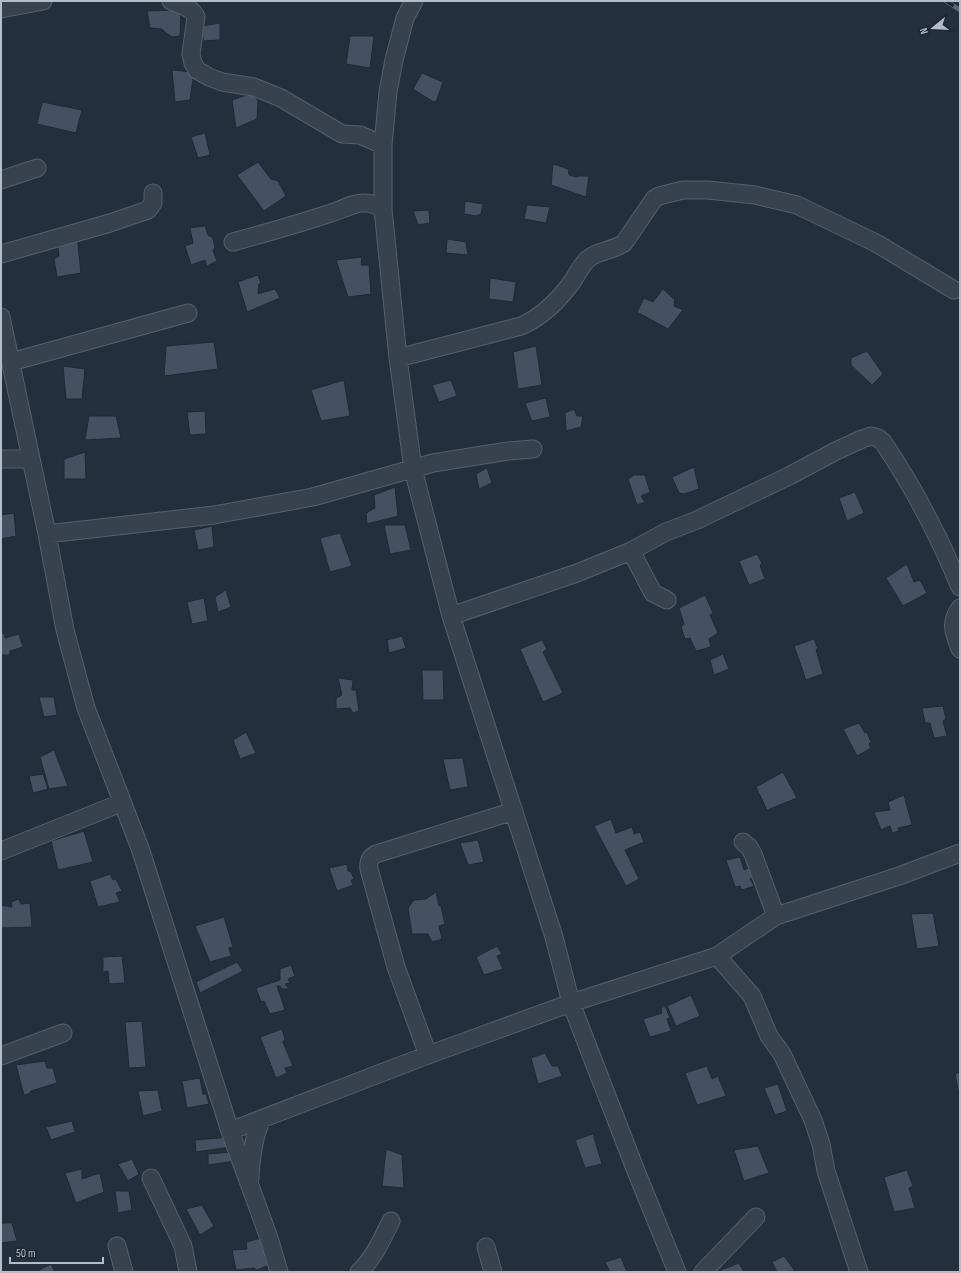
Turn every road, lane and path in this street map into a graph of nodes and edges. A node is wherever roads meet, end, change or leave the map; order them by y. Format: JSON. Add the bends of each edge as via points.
{"nodes":[{"id":1,"x":43,"y":1,"type":"edge"},
{"id":2,"x":171,"y":1,"type":"edge"},
{"id":3,"x":414,"y":1,"type":"edge"},
{"id":4,"x":1,"y":9,"type":"edge"},
{"id":5,"x":383,"y":145,"type":"junction"},
{"id":6,"x":37,"y":168,"type":"dead end"},
{"id":7,"x":1,"y":180,"type":"edge"},
{"id":8,"x":153,"y":193,"type":"dead end"},
{"id":9,"x":383,"y":209,"type":"junction"},
{"id":10,"x":233,"y":242,"type":"dead end"},
{"id":11,"x":1,"y":254,"type":"edge"},
{"id":12,"x":954,"y":290,"type":"dead end"},
{"id":13,"x":188,"y":313,"type":"dead end"},
{"id":14,"x":1,"y":316,"type":"edge"},
{"id":15,"x":398,"y":358,"type":"junction"},
{"id":16,"x":11,"y":362,"type":"junction"},
{"id":17,"x":533,"y":448,"type":"dead end"},
{"id":18,"x":1,"y":459,"type":"edge"},
{"id":19,"x":31,"y":459,"type":"junction"},
{"id":20,"x":413,"y":469,"type":"junction"},
{"id":21,"x":47,"y":534,"type":"junction"},
{"id":22,"x":631,"y":551,"type":"junction"},
{"id":23,"x":960,"y":587,"type":"edge"},
{"id":24,"x":668,"y":600,"type":"dead end"},
{"id":25,"x":960,"y":608,"type":"edge"},
{"id":26,"x":451,"y":616,"type":"junction"},
{"id":27,"x":960,"y":649,"type":"edge"},
{"id":28,"x":121,"y":803,"type":"junction"},
{"id":29,"x":514,"y":811,"type":"junction"},
{"id":30,"x":743,"y":842,"type":"dead end"},
{"id":31,"x":1,"y":851,"type":"edge"},
{"id":32,"x":960,"y":853,"type":"edge"},
{"id":33,"x":776,"y":916,"type":"junction"},
{"id":34,"x":717,"y":956,"type":"junction"},
{"id":35,"x":571,"y":1003,"type":"junction"},
{"id":36,"x":63,"y":1034,"type":"dead end"},
{"id":37,"x":428,"y":1055,"type":"junction"},
{"id":38,"x":1,"y":1056,"type":"edge"},
{"id":39,"x":262,"y":1119,"type":"junction"},
{"id":40,"x":230,"y":1131,"type":"junction"},
{"id":41,"x":151,"y":1178,"type":"dead end"},
{"id":42,"x":250,"y":1184,"type":"junction"},
{"id":43,"x":756,"y":1217,"type":"dead end"},
{"id":44,"x":391,"y":1221,"type":"dead end"},
{"id":45,"x":118,"y":1246,"type":"dead end"},
{"id":46,"x":486,"y":1248,"type":"dead end"},
{"id":47,"x":124,"y":1272,"type":"edge"},
{"id":48,"x":188,"y":1272,"type":"edge"},
{"id":49,"x":279,"y":1272,"type":"edge"},
{"id":50,"x":359,"y":1272,"type":"edge"},
{"id":51,"x":493,"y":1272,"type":"edge"},
{"id":52,"x":677,"y":1272,"type":"edge"},
{"id":53,"x":703,"y":1272,"type":"edge"},
{"id":54,"x":859,"y":1272,"type":"edge"}],
"edges":[{"from":1,"to":4,"type":"street"},
{"from":2,"to":5,"type":"street","via":[[195,13],[191,54],[197,70],[222,82],[254,87],[281,98],[342,134],[360,135]]},
{"from":3,"to":5,"type":"street","via":[[405,18],[394,60]]},
{"from":5,"to":9,"type":"street"},
{"from":6,"to":7,"type":"street"},
{"from":8,"to":11,"type":"street","via":[[153,203],[148,210]]},
{"from":9,"to":10,"type":"street","via":[[374,204],[356,204]]},
{"from":9,"to":15,"type":"street"},
{"from":12,"to":15,"type":"street","via":[[876,243],[797,205],[755,195],[683,190],[654,199],[624,242],[619,247],[588,259],[557,300],[534,320],[521,326]]},
{"from":13,"to":16,"type":"street"},
{"from":14,"to":16,"type":"street"},
{"from":15,"to":20,"type":"street"},
{"from":16,"to":19,"type":"street"},
{"from":17,"to":20,"type":"street","via":[[464,457]]},
{"from":18,"to":19,"type":"street"},
{"from":19,"to":21,"type":"street"},
{"from":20,"to":21,"type":"street","via":[[313,497],[214,515]]},
{"from":20,"to":26,"type":"street"},
{"from":21,"to":28,"type":"street","via":[[64,630],[86,708]]},
{"from":22,"to":23,"type":"street","via":[[666,532],[697,520],[871,436],[883,442],[920,501]]},
{"from":22,"to":24,"type":"street","via":[[653,593]]},
{"from":22,"to":26,"type":"street","via":[[577,573]]},
{"from":25,"to":27,"type":"street","via":[[953,624]]},
{"from":26,"to":29,"type":"street"},
{"from":28,"to":31,"type":"street"},
{"from":28,"to":40,"type":"street","via":[[140,848]]},
{"from":29,"to":35,"type":"street","via":[[554,938]]},
{"from":29,"to":37,"type":"street","via":[[376,854],[369,861],[368,869],[396,967]]},
{"from":30,"to":33,"type":"street","via":[[753,854]]},
{"from":32,"to":33,"type":"street","via":[[899,876]]},
{"from":33,"to":34,"type":"street"},
{"from":34,"to":35,"type":"street"},
{"from":34,"to":54,"type":"street","via":[[752,996],[769,1036],[782,1054],[813,1120],[826,1171]]},
{"from":35,"to":37,"type":"street"},
{"from":35,"to":52,"type":"street"},
{"from":36,"to":38,"type":"street"},
{"from":37,"to":39,"type":"street"},
{"from":39,"to":40,"type":"street"},
{"from":39,"to":42,"type":"street","via":[[254,1145]]},
{"from":40,"to":42,"type":"street"},
{"from":41,"to":48,"type":"street","via":[[183,1246]]},
{"from":42,"to":49,"type":"street"},
{"from":43,"to":53,"type":"street"},
{"from":44,"to":50,"type":"street","via":[[368,1264]]},
{"from":45,"to":47,"type":"street"},
{"from":46,"to":51,"type":"street"}]}
